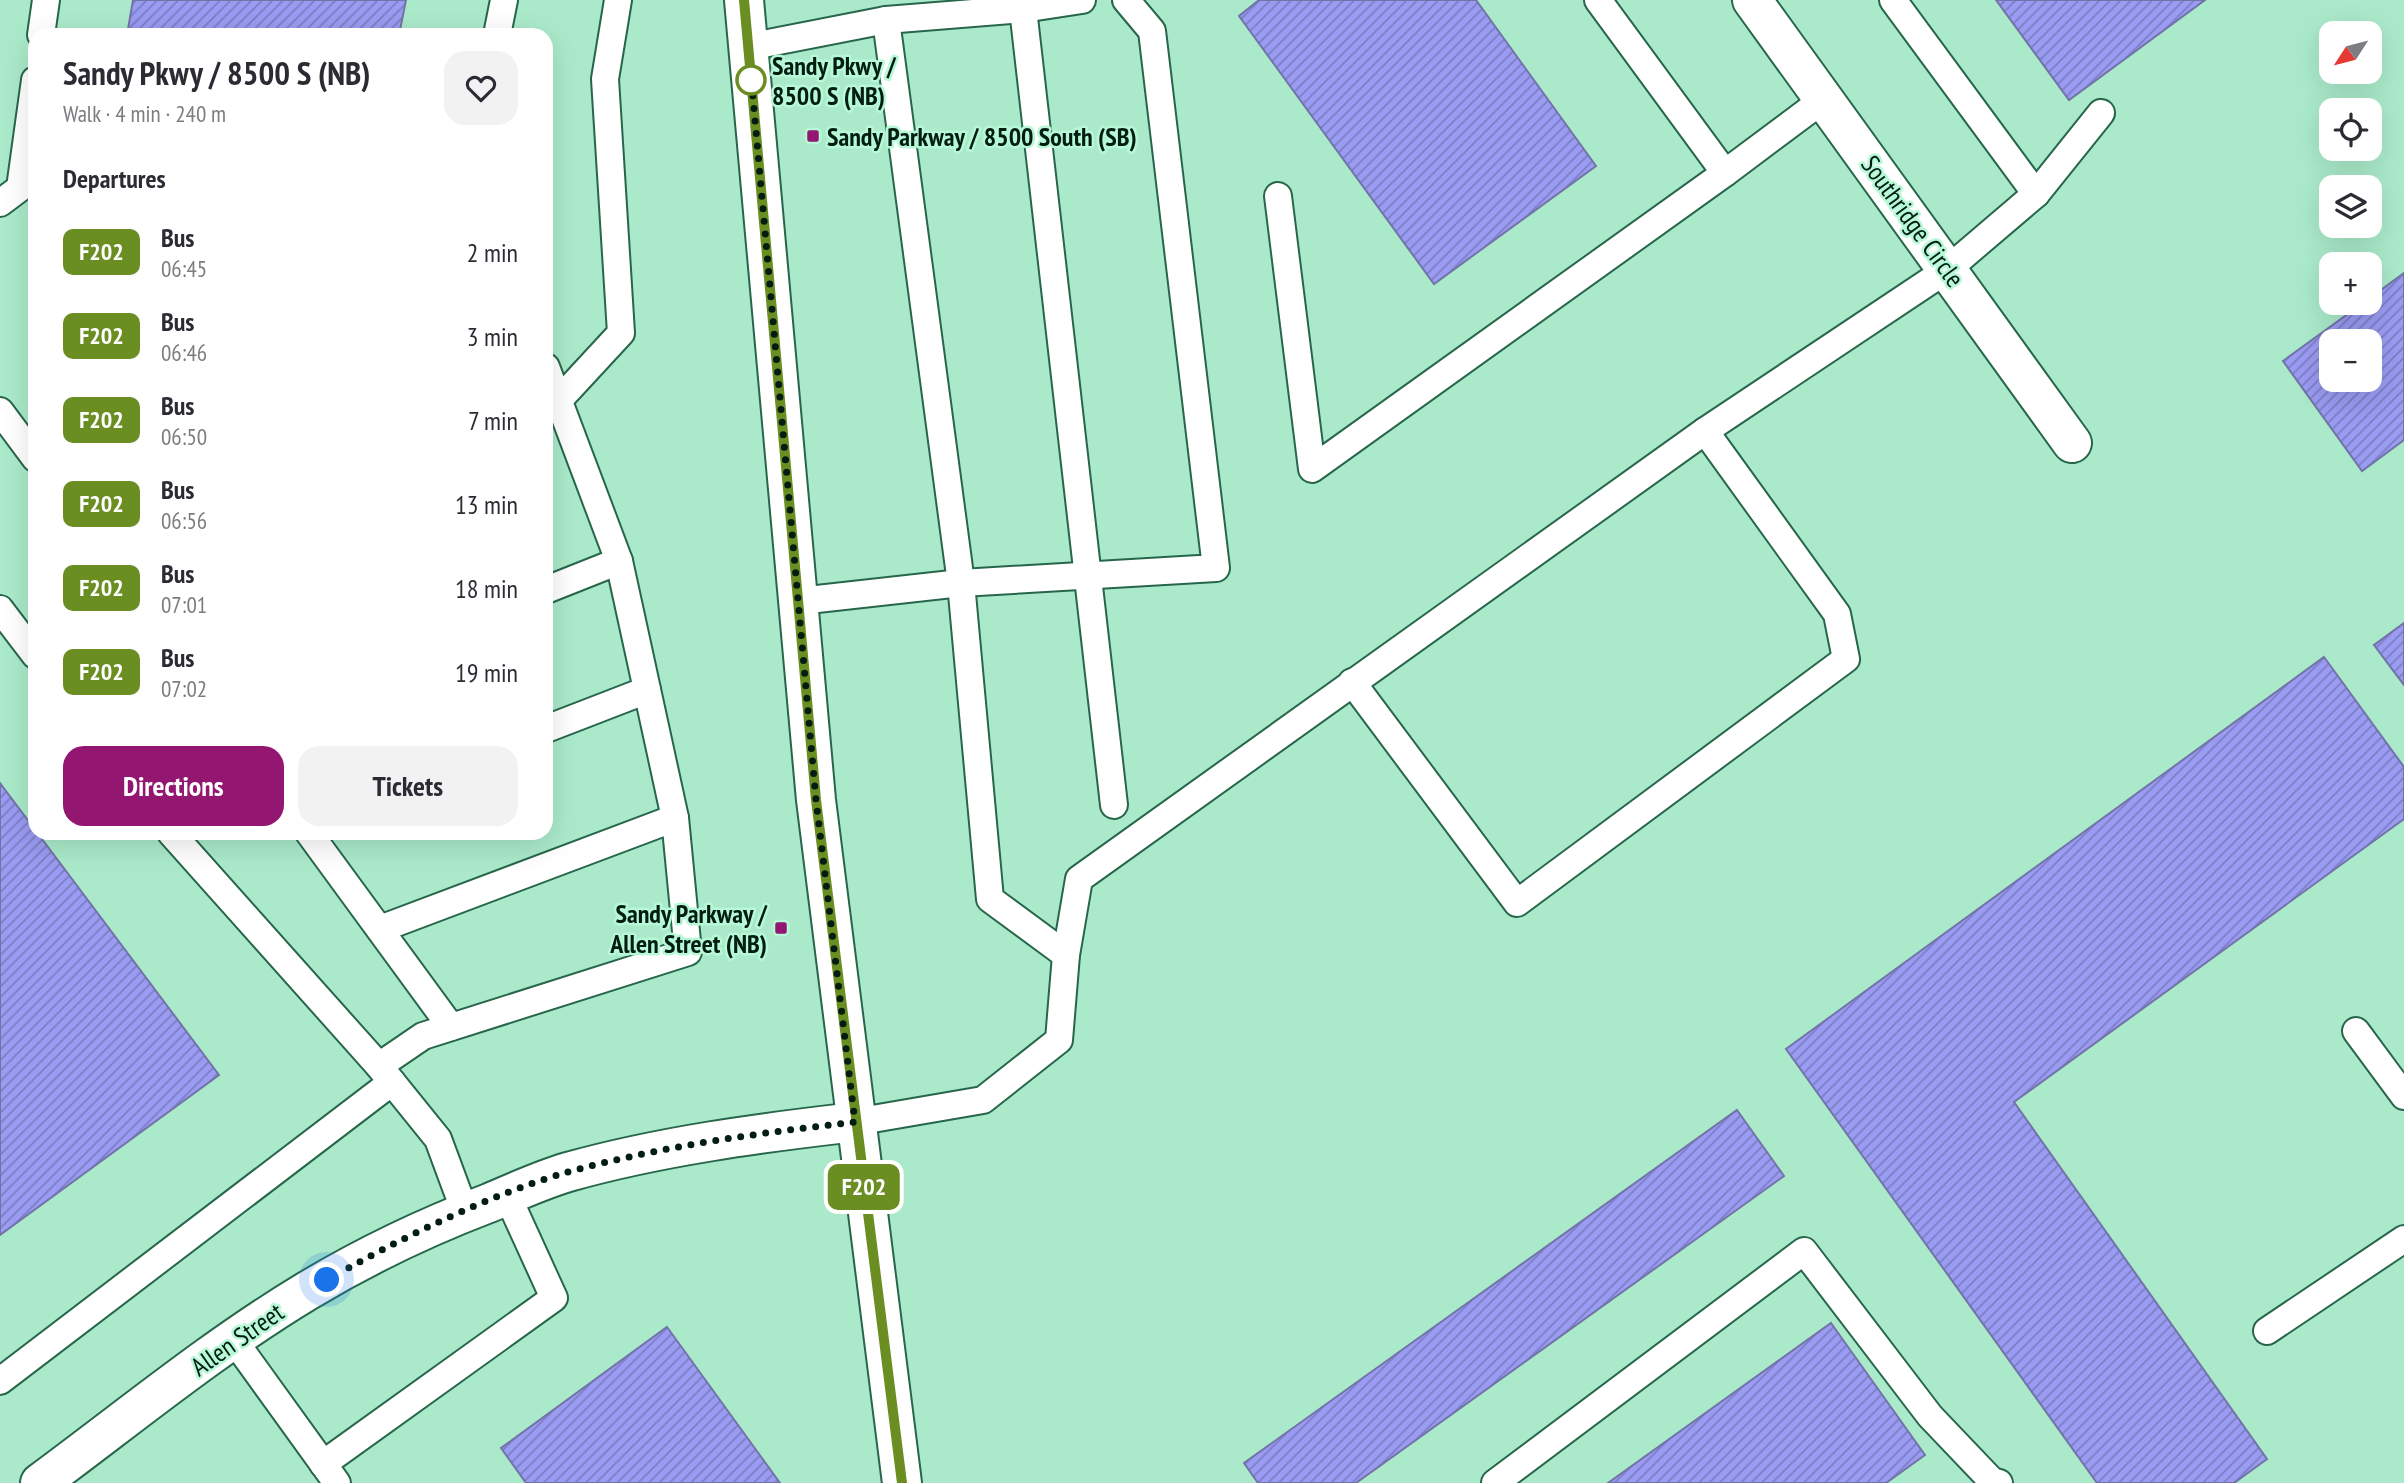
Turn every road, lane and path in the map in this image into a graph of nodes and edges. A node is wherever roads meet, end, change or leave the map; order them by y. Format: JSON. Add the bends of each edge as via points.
{"nodes":[{"id":1,"x":46,"y":0,"type":"edge"},
{"id":2,"x":504,"y":0,"type":"edge"},
{"id":3,"x":618,"y":0,"type":"edge"},
{"id":4,"x":744,"y":0,"type":"edge"},
{"id":5,"x":1082,"y":0,"type":"edge"},
{"id":6,"x":1126,"y":0,"type":"edge"},
{"id":7,"x":1598,"y":0,"type":"edge"},
{"id":8,"x":1752,"y":0,"type":"edge"},
{"id":9,"x":1893,"y":0,"type":"edge"},
{"id":10,"x":1023,"y":9,"type":"junction"},
{"id":11,"x":886,"y":20,"type":"junction"},
{"id":12,"x":42,"y":28,"type":"edge"},
{"id":13,"x":498,"y":28,"type":"edge"},
{"id":14,"x":748,"y":47,"type":"junction"},
{"id":15,"x":1824,"y":99,"type":"junction"},
{"id":16,"x":2101,"y":113,"type":"dead end"},
{"id":17,"x":28,"y":130,"type":"edge"},
{"id":18,"x":1725,"y":173,"type":"junction"},
{"id":19,"x":2036,"y":194,"type":"junction"},
{"id":20,"x":1278,"y":196,"type":"dead end"},
{"id":21,"x":0,"y":202,"type":"edge"},
{"id":22,"x":1948,"y":269,"type":"junction"},
{"id":23,"x":553,"y":385,"type":"edge"},
{"id":24,"x":559,"y":400,"type":"junction"},
{"id":25,"x":0,"y":411,"type":"edge"},
{"id":26,"x":1705,"y":431,"type":"junction"},
{"id":27,"x":2072,"y":443,"type":"dead end"},
{"id":28,"x":28,"y":449,"type":"edge"},
{"id":29,"x":619,"y":561,"type":"junction"},
{"id":30,"x":1090,"y":576,"type":"junction"},
{"id":31,"x":961,"y":583,"type":"junction"},
{"id":32,"x":553,"y":587,"type":"edge"},
{"id":33,"x":799,"y":601,"type":"junction"},
{"id":34,"x":0,"y":609,"type":"edge"},
{"id":35,"x":28,"y":646,"type":"edge"},
{"id":36,"x":1352,"y":682,"type":"junction"},
{"id":37,"x":647,"y":691,"type":"junction"},
{"id":38,"x":553,"y":726,"type":"edge"},
{"id":39,"x":1114,"y":805,"type":"dead end"},
{"id":40,"x":675,"y":818,"type":"junction"},
{"id":41,"x":178,"y":840,"type":"edge"},
{"id":42,"x":314,"y":840,"type":"edge"},
{"id":43,"x":380,"y":929,"type":"junction"},
{"id":44,"x":1066,"y":955,"type":"junction"},
{"id":45,"x":451,"y":1027,"type":"junction"},
{"id":46,"x":2356,"y":1031,"type":"dead end"},
{"id":47,"x":386,"y":1074,"type":"junction"},
{"id":48,"x":2404,"y":1096,"type":"edge"},
{"id":49,"x":855,"y":1122,"type":"junction"},
{"id":50,"x":507,"y":1195,"type":"junction"},
{"id":51,"x":465,"y":1212,"type":"junction"},
{"id":52,"x":2404,"y":1239,"type":"edge"},
{"id":53,"x":2267,"y":1331,"type":"dead end"},
{"id":54,"x":233,"y":1339,"type":"junction"},
{"id":55,"x":0,"y":1381,"type":"edge"},
{"id":56,"x":330,"y":1473,"type":"edge"},
{"id":57,"x":1993,"y":1482,"type":"edge"},
{"id":58,"x":40,"y":1483,"type":"edge"},
{"id":59,"x":902,"y":1483,"type":"edge"},
{"id":60,"x":1495,"y":1483,"type":"edge"}],
"edges":[{"from":1,"to":12,"type":"lane"},
{"from":2,"to":13,"type":"lane"},
{"from":3,"to":24,"type":"lane","via":[[605,79],[621,333]]},
{"from":4,"to":14,"type":"main road"},
{"from":5,"to":10,"type":"lane"},
{"from":6,"to":30,"type":"lane","via":[[1152,31],[1216,568]]},
{"from":7,"to":18,"type":"lane"},
{"from":8,"to":15,"type":"main road","name":"Southridge Circle"},
{"from":9,"to":19,"type":"lane"},
{"from":10,"to":11,"type":"lane"},
{"from":10,"to":30,"type":"lane"},
{"from":11,"to":14,"type":"lane"},
{"from":11,"to":31,"type":"lane"},
{"from":14,"to":33,"type":"main road"},
{"from":15,"to":18,"type":"lane"},
{"from":15,"to":22,"type":"main road","name":"Southridge Circle"},
{"from":16,"to":19,"type":"lane"},
{"from":17,"to":21,"type":"lane","via":[[20,188]]},
{"from":18,"to":20,"type":"lane","via":[[1312,469]]},
{"from":19,"to":22,"type":"lane"},
{"from":22,"to":26,"type":"lane"},
{"from":22,"to":27,"type":"main road","name":"Southridge Circle"},
{"from":23,"to":24,"type":"lane"},
{"from":24,"to":29,"type":"lane"},
{"from":25,"to":28,"type":"lane"},
{"from":26,"to":36,"type":"lane"},
{"from":26,"to":36,"type":"lane","via":[[1837,614],[1846,659],[1517,903]]},
{"from":29,"to":32,"type":"lane"},
{"from":29,"to":37,"type":"lane"},
{"from":30,"to":31,"type":"lane"},
{"from":30,"to":39,"type":"lane"},
{"from":31,"to":33,"type":"lane"},
{"from":31,"to":44,"type":"lane","via":[[990,899]]},
{"from":33,"to":49,"type":"main road","via":[[816,800]]},
{"from":34,"to":35,"type":"lane"},
{"from":36,"to":44,"type":"lane","via":[[1079,879]]},
{"from":37,"to":38,"type":"lane"},
{"from":37,"to":40,"type":"lane"},
{"from":40,"to":43,"type":"lane"},
{"from":40,"to":45,"type":"lane","via":[[688,952]]},
{"from":41,"to":47,"type":"lane"},
{"from":42,"to":43,"type":"lane"},
{"from":43,"to":45,"type":"lane"},
{"from":44,"to":49,"type":"lane","via":[[1059,1040],[983,1100]]},
{"from":45,"to":47,"type":"lane","via":[[423,1035]]},
{"from":46,"to":48,"type":"lane"},
{"from":47,"to":51,"type":"lane","via":[[438,1139]]},
{"from":47,"to":55,"type":"lane"},
{"from":49,"to":50,"type":"main road","name":"Allen Street","via":[[625,1158],[565,1173]]},
{"from":49,"to":59,"type":"main road"},
{"from":50,"to":51,"type":"main road","name":"Allen Street"},
{"from":50,"to":56,"type":"lane","via":[[554,1298]]},
{"from":51,"to":54,"type":"main road","name":"Allen Street","via":[[375,1253]]},
{"from":52,"to":53,"type":"lane"},
{"from":54,"to":56,"type":"lane"},
{"from":54,"to":58,"type":"main road","name":"Allen Street"},
{"from":57,"to":60,"type":"lane","via":[[1930,1416],[1804,1251]]}]}
